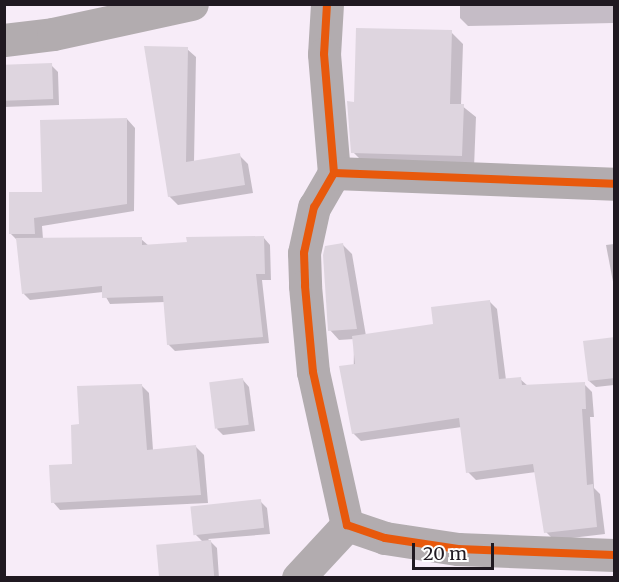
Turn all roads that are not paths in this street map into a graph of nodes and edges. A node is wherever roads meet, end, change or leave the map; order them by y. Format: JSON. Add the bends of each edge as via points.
{"nodes":[{"id":1,"x":192,"y":4,"type":"edge"},
{"id":2,"x":327,"y":4,"type":"edge"},
{"id":3,"x":4,"y":40,"type":"edge"},
{"id":4,"x":334,"y":173,"type":"junction"},
{"id":5,"x":615,"y":184,"type":"edge"},
{"id":6,"x":347,"y":525,"type":"junction"},
{"id":7,"x":615,"y":555,"type":"edge"},
{"id":8,"x":298,"y":578,"type":"edge"}],
"edges":[{"from":1,"to":3,"type":"street","via":[[53,34]]},
{"from":2,"to":4,"type":"street","via":[[324,54]]},
{"from":4,"to":5,"type":"street"},
{"from":4,"to":6,"type":"street","via":[[314,207],[304,253],[305,286],[313,372]]},
{"from":6,"to":7,"type":"street","via":[[385,538],[458,549]]},
{"from":6,"to":8,"type":"street"}]}
